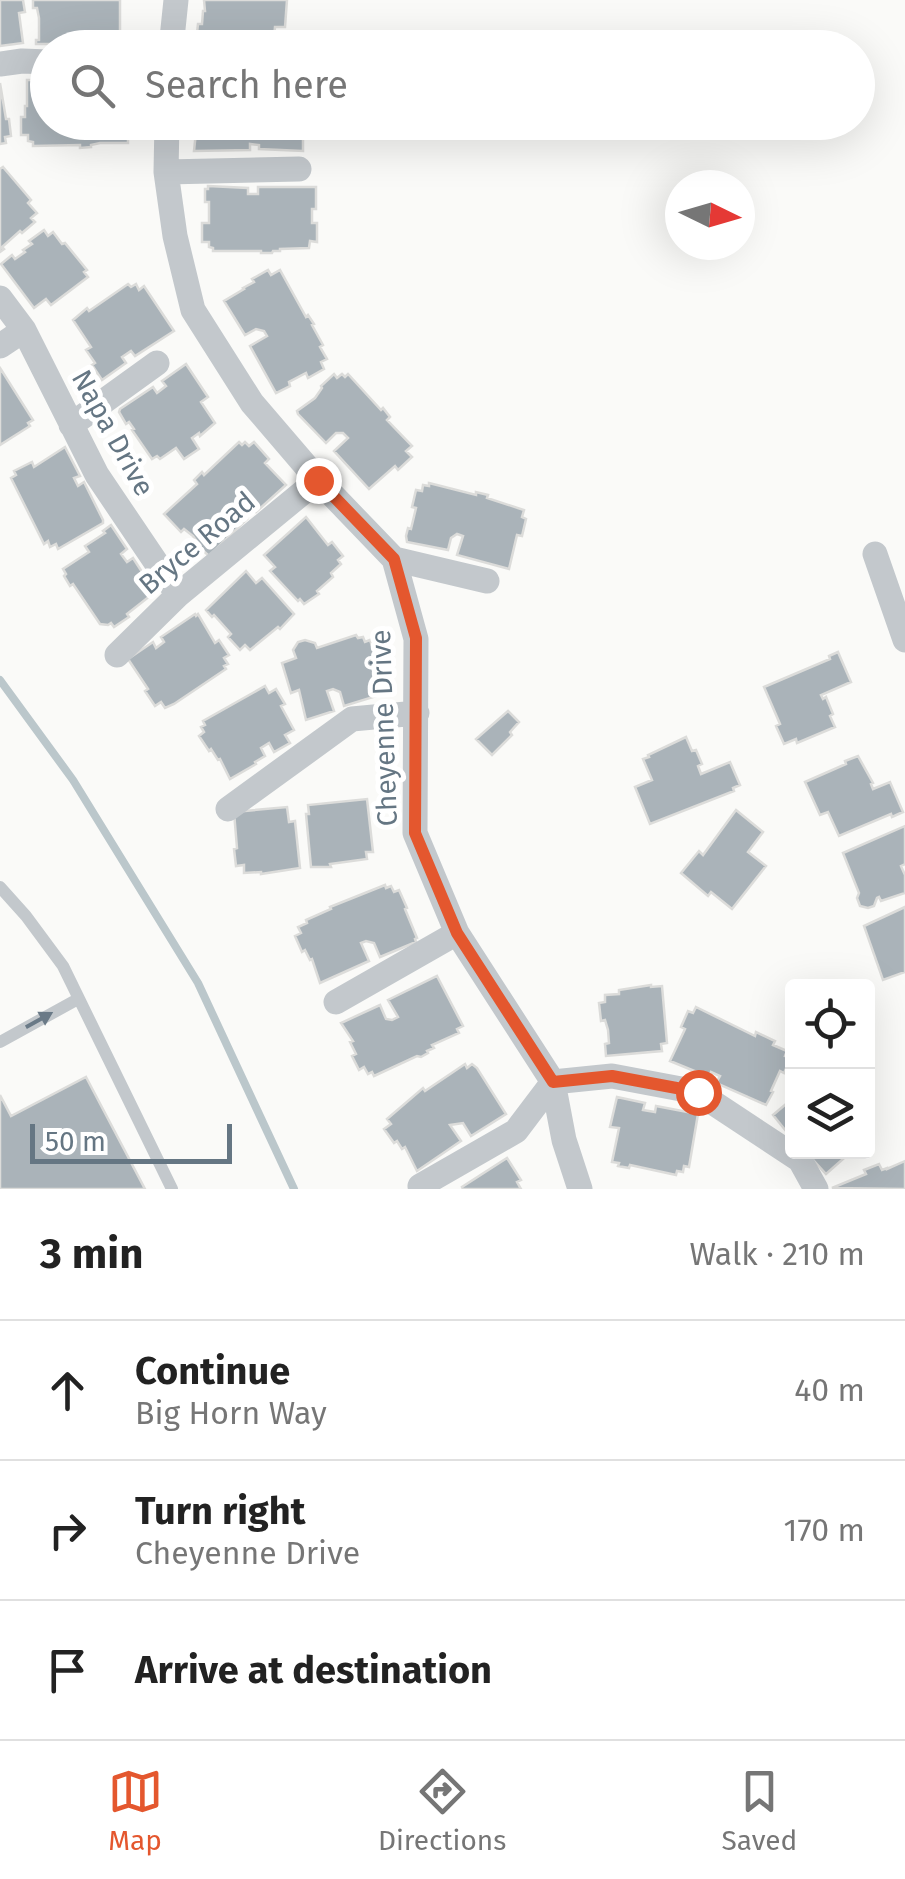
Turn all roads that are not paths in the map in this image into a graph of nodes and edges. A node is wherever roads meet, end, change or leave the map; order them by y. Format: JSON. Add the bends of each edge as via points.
{"nodes":[{"id":1,"x":176,"y":0,"type":"edge"},
{"id":2,"x":173,"y":30,"type":"edge"},
{"id":3,"x":30,"y":61,"type":"edge"},
{"id":4,"x":0,"y":64,"type":"edge"},
{"id":5,"x":167,"y":140,"type":"edge"},
{"id":6,"x":299,"y":168,"type":"dead end"},
{"id":7,"x":166,"y":172,"type":"junction"},
{"id":8,"x":0,"y":298,"type":"edge"},
{"id":9,"x":24,"y":330,"type":"junction"},
{"id":10,"x":0,"y":346,"type":"edge"},
{"id":11,"x":157,"y":364,"type":"dead end"},
{"id":12,"x":72,"y":425,"type":"junction"},
{"id":13,"x":318,"y":480,"type":"junction"},
{"id":14,"x":875,"y":554,"type":"dead end"},
{"id":15,"x":394,"y":559,"type":"junction"},
{"id":16,"x":486,"y":581,"type":"dead end"},
{"id":17,"x":178,"y":595,"type":"junction"},
{"id":18,"x":905,"y":640,"type":"edge"},
{"id":19,"x":117,"y":655,"type":"dead end"},
{"id":20,"x":417,"y":713,"type":"junction"},
{"id":21,"x":228,"y":809,"type":"dead end"},
{"id":22,"x":0,"y":887,"type":"edge"},
{"id":23,"x":457,"y":933,"type":"junction"},
{"id":24,"x":78,"y":999,"type":"junction"},
{"id":25,"x":336,"y":1002,"type":"dead end"},
{"id":26,"x":0,"y":1042,"type":"edge"},
{"id":27,"x":553,"y":1082,"type":"junction"},
{"id":28,"x":420,"y":1186,"type":"dead end"},
{"id":29,"x":172,"y":1189,"type":"edge"},
{"id":30,"x":580,"y":1189,"type":"edge"},
{"id":31,"x":816,"y":1189,"type":"edge"}],
"edges":[{"from":1,"to":2,"type":"street"},
{"from":3,"to":4,"type":"street"},
{"from":5,"to":7,"type":"street","name":"Cheyenne Drive"},
{"from":6,"to":7,"type":"street"},
{"from":7,"to":13,"type":"street","name":"Cheyenne Drive","via":[[194,310],[252,404]]},
{"from":8,"to":9,"type":"street","name":"Napa Drive"},
{"from":9,"to":10,"type":"street"},
{"from":9,"to":12,"type":"street","name":"Napa Drive"},
{"from":11,"to":12,"type":"street"},
{"from":12,"to":17,"type":"street","name":"Napa Drive","via":[[97,475]]},
{"from":13,"to":15,"type":"street","name":"Cheyenne Drive"},
{"from":13,"to":17,"type":"street","name":"Bryce Road"},
{"from":14,"to":18,"type":"street"},
{"from":15,"to":16,"type":"street"},
{"from":15,"to":20,"type":"street","name":"Cheyenne Drive","via":[[416,638]]},
{"from":17,"to":19,"type":"street","name":"Bryce Road"},
{"from":20,"to":21,"type":"street","via":[[352,719]]},
{"from":20,"to":23,"type":"street","name":"Cheyenne Drive","via":[[415,833]]},
{"from":22,"to":24,"type":"lane","via":[[63,966]]},
{"from":23,"to":25,"type":"street"},
{"from":23,"to":27,"type":"street","name":"Cheyenne Drive"},
{"from":26,"to":24,"type":"lane","one_way":true},
{"from":24,"to":29,"type":"lane"},
{"from":27,"to":28,"type":"street","via":[[516,1130]]},
{"from":27,"to":30,"type":"street","name":"Cheyenne Drive"},
{"from":27,"to":31,"type":"street","via":[[612,1076],[698,1092],[800,1160]]}]}
